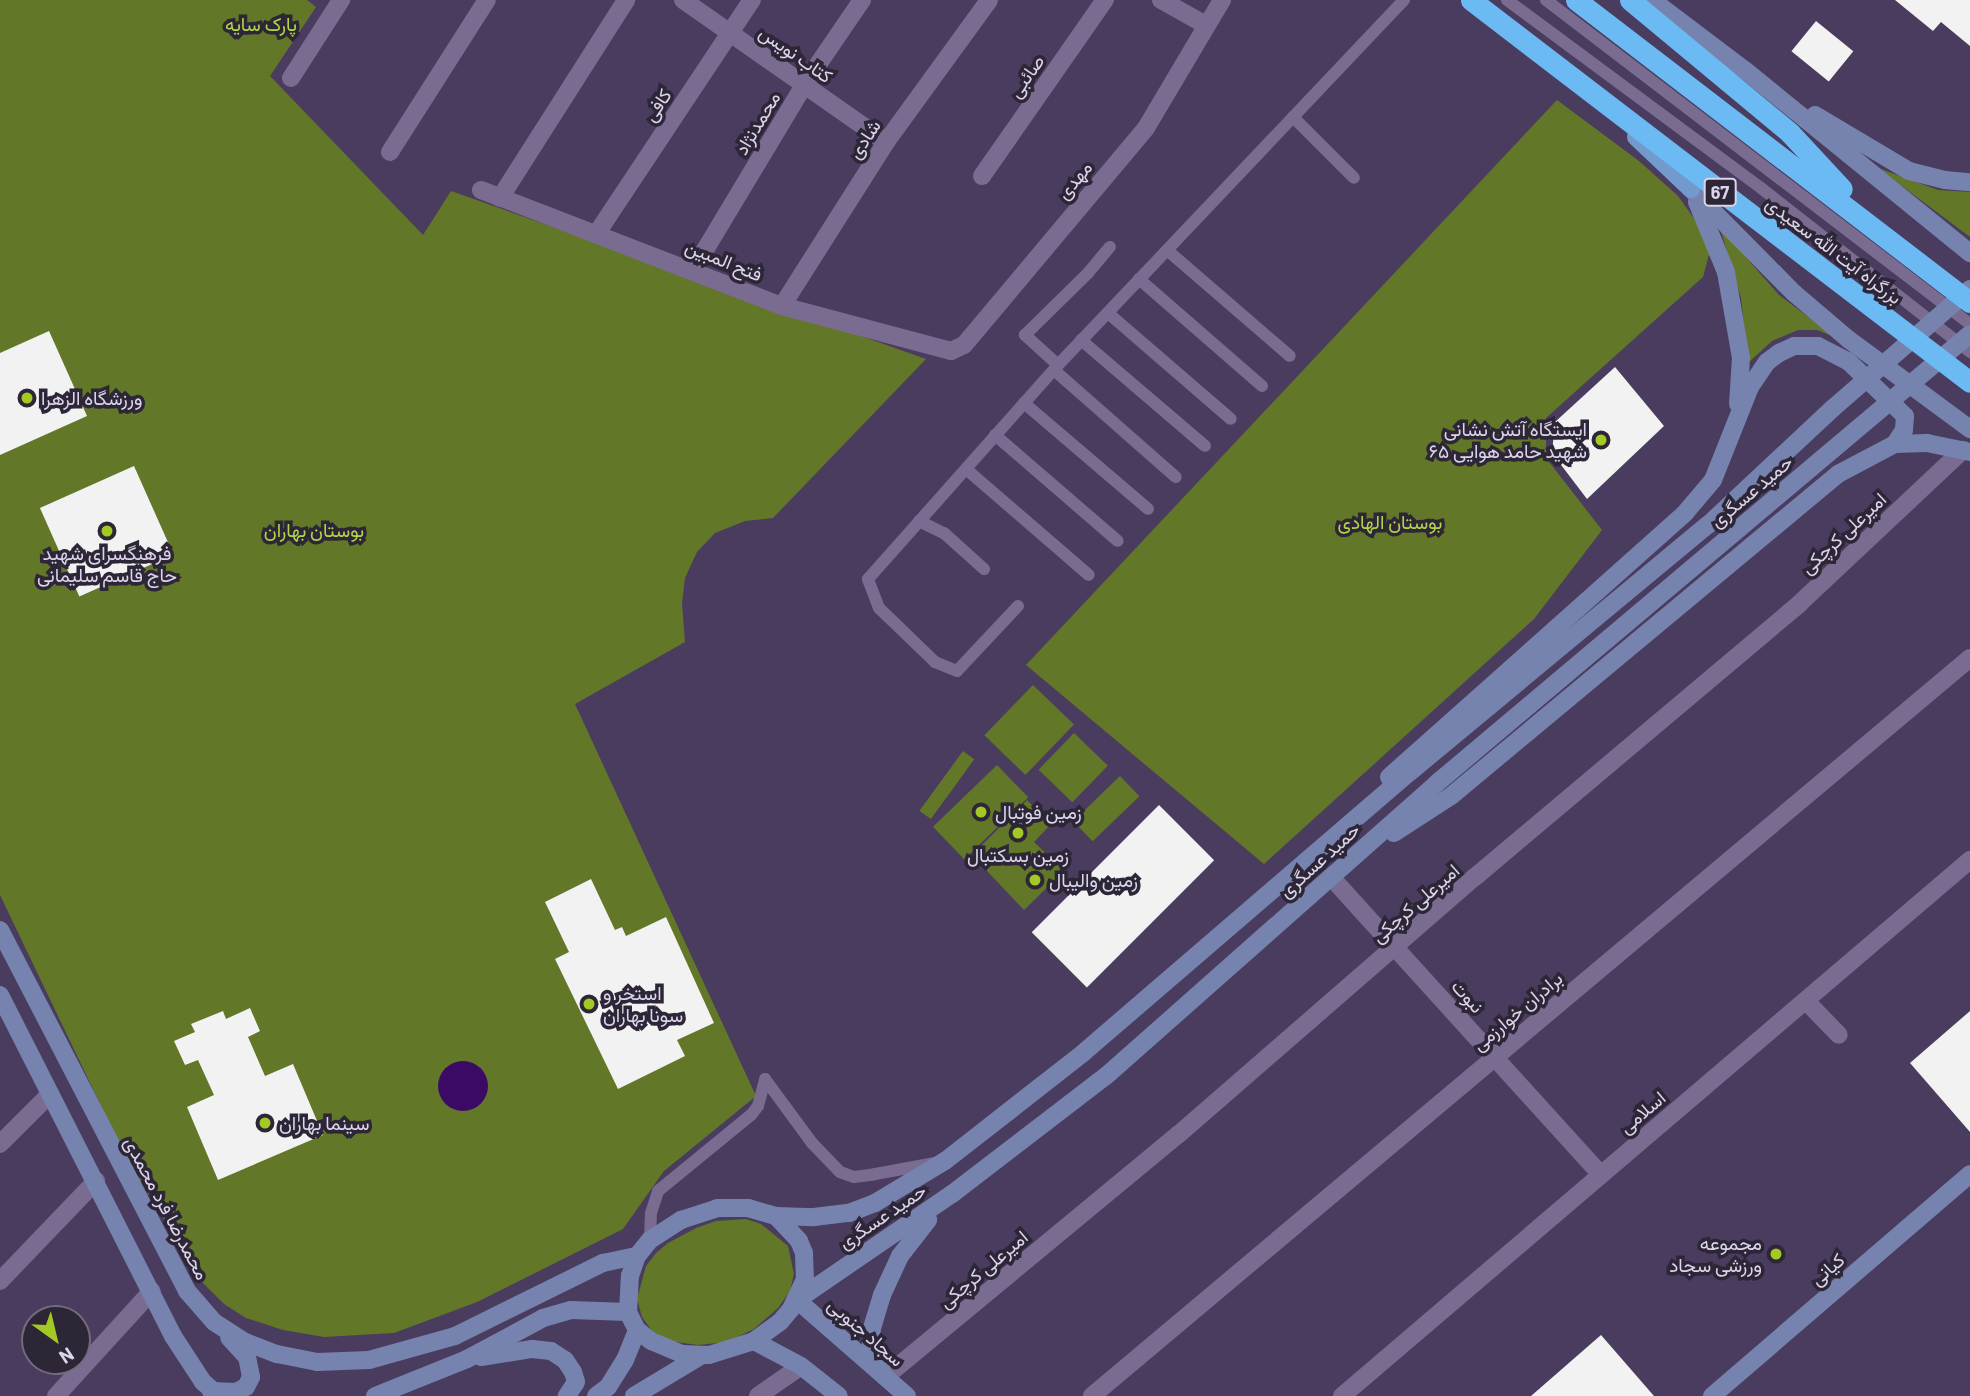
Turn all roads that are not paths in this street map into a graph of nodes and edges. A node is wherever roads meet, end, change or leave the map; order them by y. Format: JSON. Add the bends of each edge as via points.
{"nodes":[{"id":1,"x":341,"y":0,"type":"edge"},
{"id":2,"x":487,"y":0,"type":"edge"},
{"id":3,"x":626,"y":0,"type":"edge"},
{"id":4,"x":683,"y":0,"type":"edge"},
{"id":5,"x":752,"y":0,"type":"edge"},
{"id":6,"x":862,"y":0,"type":"edge"},
{"id":7,"x":989,"y":0,"type":"edge"},
{"id":8,"x":1105,"y":0,"type":"edge"},
{"id":9,"x":1161,"y":0,"type":"edge"},
{"id":10,"x":1222,"y":0,"type":"edge"},
{"id":11,"x":1404,"y":0,"type":"edge"},
{"id":12,"x":1471,"y":0,"type":"edge"},
{"id":13,"x":1507,"y":0,"type":"edge"},
{"id":14,"x":1546,"y":0,"type":"edge"},
{"id":15,"x":1576,"y":0,"type":"edge"},
{"id":16,"x":1630,"y":0,"type":"edge"},
{"id":17,"x":1653,"y":0,"type":"edge"},
{"id":18,"x":1206,"y":25,"type":"junction"},
{"id":19,"x":729,"y":33,"type":"junction"},
{"id":20,"x":1746,"y":71,"type":"junction"},
{"id":21,"x":291,"y":78,"type":"dead end"},
{"id":22,"x":804,"y":85,"type":"junction"},
{"id":23,"x":1601,"y":103,"type":"junction"},
{"id":24,"x":1293,"y":117,"type":"junction"},
{"id":25,"x":886,"y":142,"type":"junction"},
{"id":26,"x":390,"y":152,"type":"dead end"},
{"id":27,"x":982,"y":176,"type":"dead end"},
{"id":28,"x":1353,"y":178,"type":"dead end"},
{"id":29,"x":1970,"y":182,"type":"edge"},
{"id":30,"x":1691,"y":189,"type":"junction"},
{"id":31,"x":481,"y":190,"type":"dead end"},
{"id":32,"x":500,"y":198,"type":"junction"},
{"id":33,"x":1882,"y":232,"type":"junction"},
{"id":34,"x":597,"y":233,"type":"junction"},
{"id":35,"x":1110,"y":247,"type":"dead end"},
{"id":36,"x":1167,"y":250,"type":"junction"},
{"id":37,"x":1970,"y":253,"type":"edge"},
{"id":38,"x":693,"y":270,"type":"junction"},
{"id":39,"x":1139,"y":279,"type":"junction"},
{"id":40,"x":1970,"y":289,"type":"edge"},
{"id":41,"x":1970,"y":302,"type":"edge"},
{"id":42,"x":782,"y":306,"type":"junction"},
{"id":43,"x":1108,"y":313,"type":"junction"},
{"id":44,"x":1970,"y":324,"type":"edge"},
{"id":45,"x":1970,"y":334,"type":"edge"},
{"id":46,"x":1081,"y":340,"type":"junction"},
{"id":47,"x":958,"y":349,"type":"joint"},
{"id":48,"x":1970,"y":352,"type":"edge"},
{"id":49,"x":1290,"y":356,"type":"dead end"},
{"id":50,"x":1056,"y":367,"type":"junction"},
{"id":51,"x":1970,"y":382,"type":"edge"},
{"id":52,"x":1262,"y":386,"type":"dead end"},
{"id":53,"x":1024,"y":402,"type":"junction"},
{"id":54,"x":1231,"y":419,"type":"dead end"},
{"id":55,"x":1737,"y":425,"type":"junction"},
{"id":56,"x":1970,"y":429,"type":"edge"},
{"id":57,"x":995,"y":435,"type":"junction"},
{"id":58,"x":1895,"y":444,"type":"junction"},
{"id":59,"x":1205,"y":446,"type":"dead end"},
{"id":60,"x":1966,"y":451,"type":"edge"},
{"id":61,"x":966,"y":469,"type":"junction"},
{"id":62,"x":1176,"y":477,"type":"dead end"},
{"id":63,"x":1148,"y":509,"type":"dead end"},
{"id":64,"x":919,"y":522,"type":"junction"},
{"id":65,"x":1118,"y":541,"type":"dead end"},
{"id":66,"x":984,"y":569,"type":"dead end"},
{"id":67,"x":1089,"y":575,"type":"dead end"},
{"id":68,"x":1018,"y":606,"type":"dead end"},
{"id":69,"x":1970,"y":658,"type":"edge"},
{"id":70,"x":1970,"y":860,"type":"edge"},
{"id":71,"x":1304,"y":863,"type":"junction"},
{"id":72,"x":1338,"y":871,"type":"junction"},
{"id":73,"x":0,"y":930,"type":"edge"},
{"id":74,"x":1395,"y":947,"type":"junction"},
{"id":75,"x":0,"y":995,"type":"edge"},
{"id":76,"x":1805,"y":1001,"type":"junction"},
{"id":77,"x":1839,"y":1035,"type":"dead end"},
{"id":78,"x":1495,"y":1057,"type":"junction"},
{"id":79,"x":50,"y":1094,"type":"junction"},
{"id":80,"x":0,"y":1144,"type":"edge"},
{"id":81,"x":945,"y":1161,"type":"junction"},
{"id":82,"x":1970,"y":1174,"type":"edge"},
{"id":83,"x":1601,"y":1175,"type":"junction"},
{"id":84,"x":96,"y":1181,"type":"junction"},
{"id":85,"x":952,"y":1194,"type":"junction"},
{"id":86,"x":776,"y":1216,"type":"junction"},
{"id":87,"x":650,"y":1240,"type":"junction"},
{"id":88,"x":637,"y":1256,"type":"junction"},
{"id":89,"x":0,"y":1281,"type":"edge"},
{"id":90,"x":152,"y":1291,"type":"junction"},
{"id":91,"x":797,"y":1300,"type":"junction"},
{"id":92,"x":628,"y":1312,"type":"junction"},
{"id":93,"x":214,"y":1322,"type":"junction"},
{"id":94,"x":637,"y":1330,"type":"junction"},
{"id":95,"x":754,"y":1341,"type":"junction"},
{"id":96,"x":702,"y":1355,"type":"junction"},
{"id":97,"x":467,"y":1359,"type":"junction"},
{"id":98,"x":801,"y":1366,"type":"junction"},
{"id":99,"x":885,"y":1377,"type":"junction"},
{"id":100,"x":212,"y":1394,"type":"edge"},
{"id":101,"x":57,"y":1396,"type":"edge"},
{"id":102,"x":375,"y":1396,"type":"edge"},
{"id":103,"x":567,"y":1396,"type":"edge"},
{"id":104,"x":596,"y":1396,"type":"edge"},
{"id":105,"x":634,"y":1396,"type":"edge"},
{"id":106,"x":758,"y":1396,"type":"edge"},
{"id":107,"x":839,"y":1396,"type":"edge"},
{"id":108,"x":907,"y":1396,"type":"edge"},
{"id":109,"x":1093,"y":1396,"type":"edge"},
{"id":110,"x":1342,"y":1396,"type":"edge"},
{"id":111,"x":1712,"y":1396,"type":"edge"}],
"edges":[{"from":1,"to":21,"type":"street"},
{"from":2,"to":26,"type":"street"},
{"from":3,"to":32,"type":"street"},
{"from":4,"to":19,"type":"street","name":"کتاب نویس"},
{"from":5,"to":19,"type":"street","name":"کافی"},
{"from":6,"to":22,"type":"street","name":"محمدنژاد"},
{"from":7,"to":25,"type":"street","name":"شادی"},
{"from":8,"to":27,"type":"street","name":"صائبی"},
{"from":9,"to":18,"type":"street"},
{"from":10,"to":18,"type":"street","name":"مهدی"},
{"from":11,"to":24,"type":"lane"},
{"from":12,"to":23,"type":"highway","name":"بزرگراه آیت الله سعیدی","number":"67"},
{"from":13,"to":48,"type":"lane","via":[[1761,188]]},
{"from":14,"to":44,"type":"lane"},
{"from":15,"to":33,"type":"highway"},
{"from":16,"to":33,"type":"highway","via":[[1790,133]]},
{"from":17,"to":20,"type":"main road"},
{"from":18,"to":47,"type":"street","name":"مهدی","via":[[1146,128]]},
{"from":19,"to":22,"type":"street","name":"کتاب نویس"},
{"from":19,"to":34,"type":"street","name":"کافی"},
{"from":20,"to":29,"type":"main road","via":[[1909,171]]},
{"from":20,"to":37,"type":"main road"},
{"from":22,"to":25,"type":"street","name":"کتاب نویس"},
{"from":22,"to":38,"type":"street","name":"محمدنژاد"},
{"from":23,"to":30,"type":"main road"},
{"from":23,"to":51,"type":"highway","name":"بزرگراه آیت الله سعیدی","number":"67"},
{"from":24,"to":28,"type":"lane"},
{"from":24,"to":36,"type":"lane"},
{"from":25,"to":42,"type":"street","name":"شادی"},
{"from":30,"to":55,"type":"main road","via":[[1726,272],[1737,327],[1741,358]]},
{"from":30,"to":56,"type":"main road","via":[[1839,332]]},
{"from":31,"to":32,"type":"street","name":"فتح المبین"},
{"from":32,"to":34,"type":"street","name":"فتح المبین"},
{"from":33,"to":41,"type":"highway"},
{"from":34,"to":38,"type":"street","name":"فتح المبین"},
{"from":35,"to":50,"type":"lane","via":[[1025,335]]},
{"from":36,"to":39,"type":"lane"},
{"from":36,"to":49,"type":"lane"},
{"from":38,"to":42,"type":"street","name":"فتح المبین"},
{"from":39,"to":43,"type":"lane"},
{"from":39,"to":52,"type":"lane"},
{"from":40,"to":71,"type":"main road","name":"حمید عسگری","via":[[1708,525]]},
{"from":42,"to":47,"type":"street","name":"فتح المبین","via":[[951,351]]},
{"from":43,"to":46,"type":"lane"},
{"from":43,"to":54,"type":"lane"},
{"from":45,"to":72,"type":"main road","name":"حمید عسگری"},
{"from":46,"to":50,"type":"lane"},
{"from":46,"to":59,"type":"lane"},
{"from":50,"to":53,"type":"lane"},
{"from":50,"to":62,"type":"lane"},
{"from":53,"to":57,"type":"lane"},
{"from":53,"to":63,"type":"lane"},
{"from":55,"to":58,"type":"main road","via":[[1750,387],[1767,362],[1794,346],[1818,346],[1848,361],[1905,416],[1904,430]]},
{"from":55,"to":71,"type":"main road","via":[[1713,480],[1685,513],[1412,754]]},
{"from":57,"to":61,"type":"lane"},
{"from":57,"to":65,"type":"lane"},
{"from":58,"to":60,"type":"main road","via":[[1927,443]]},
{"from":58,"to":72,"type":"main road","via":[[1838,474],[1451,796]]},
{"from":60,"to":74,"type":"street","name":"امیرعلی کرچکی","via":[[1800,603]]},
{"from":61,"to":64,"type":"lane"},
{"from":61,"to":67,"type":"lane"},
{"from":64,"to":66,"type":"lane","via":[[944,533]]},
{"from":64,"to":68,"type":"lane","via":[[868,579],[879,608],[935,662],[957,671]]},
{"from":69,"to":78,"type":"street","name":"برادران خوارزمی"},
{"from":70,"to":76,"type":"street","name":"اسلامی"},
{"from":71,"to":81,"type":"main road","name":"حمید عسگری","via":[[1083,1054]]},
{"from":72,"to":74,"type":"street","name":"نبوت"},
{"from":72,"to":85,"type":"main road","name":"حمید عسگری","via":[[1107,1076]]},
{"from":73,"to":93,"type":"main road","name":"محمدرضا فرد محمدی","via":[[187,1292]]},
{"from":74,"to":78,"type":"street","name":"نبوت"},
{"from":74,"to":99,"type":"street","name":"امیرعلی کرچکی","via":[[1179,1134]]},
{"from":75,"to":79,"type":"main road"},
{"from":76,"to":77,"type":"street"},
{"from":76,"to":83,"type":"street","name":"اسلامی"},
{"from":78,"to":83,"type":"street","name":"نبوت"},
{"from":78,"to":109,"type":"street","name":"برادران خوارزمی"},
{"from":79,"to":80,"type":"street"},
{"from":79,"to":84,"type":"main road"},
{"from":81,"to":86,"type":"main road","name":"حمید عسگری","via":[[875,1203],[849,1213]]},
{"from":81,"to":87,"type":"lane","via":[[854,1177],[840,1172],[812,1143],[765,1079],[751,1115],[658,1191]]},
{"from":82,"to":111,"type":"main road","name":"کیانی"},
{"from":83,"to":110,"type":"street","name":"اسلامی"},
{"from":84,"to":89,"type":"street"},
{"from":84,"to":90,"type":"main road"},
{"from":85,"to":91,"type":"main road","name":"حمید عسگری"},
{"from":85,"to":99,"type":"main road","via":[[913,1236],[882,1295],[871,1345]]},
{"from":86,"to":87,"type":"main road","via":[[748,1208],[717,1208],[681,1220]]},
{"from":86,"to":91,"type":"main road","via":[[791,1230],[804,1253],[804,1279]]},
{"from":87,"to":88,"type":"main road"},
{"from":88,"to":92,"type":"main road","via":[[626,1295]]},
{"from":88,"to":93,"type":"main road","name":"محمدرضا فرد محمدی","via":[[603,1264],[455,1336],[369,1360],[317,1362],[277,1354],[245,1342]]},
{"from":90,"to":100,"type":"main road"},
{"from":90,"to":101,"type":"street"},
{"from":91,"to":95,"type":"main road","via":[[779,1322]]},
{"from":91,"to":99,"type":"main road","name":"سجاد جنوبی"},
{"from":92,"to":94,"type":"main road"},
{"from":92,"to":97,"type":"main road","via":[[596,1309],[543,1318]]},
{"from":93,"to":100,"type":"main road","via":[[247,1357],[251,1377],[246,1387],[236,1392]]},
{"from":94,"to":96,"type":"main road","via":[[663,1347]]},
{"from":94,"to":104,"type":"main road","via":[[625,1360],[608,1387]]},
{"from":95,"to":96,"type":"main road"},
{"from":95,"to":98,"type":"main road"},
{"from":96,"to":105,"type":"main road"},
{"from":97,"to":102,"type":"main road"},
{"from":97,"to":103,"type":"main road","via":[[532,1349],[551,1351],[573,1372],[576,1382]]},
{"from":98,"to":106,"type":"street"},
{"from":98,"to":107,"type":"main road"},
{"from":99,"to":108,"type":"main road","name":"سجاد جنوبی"}]}
